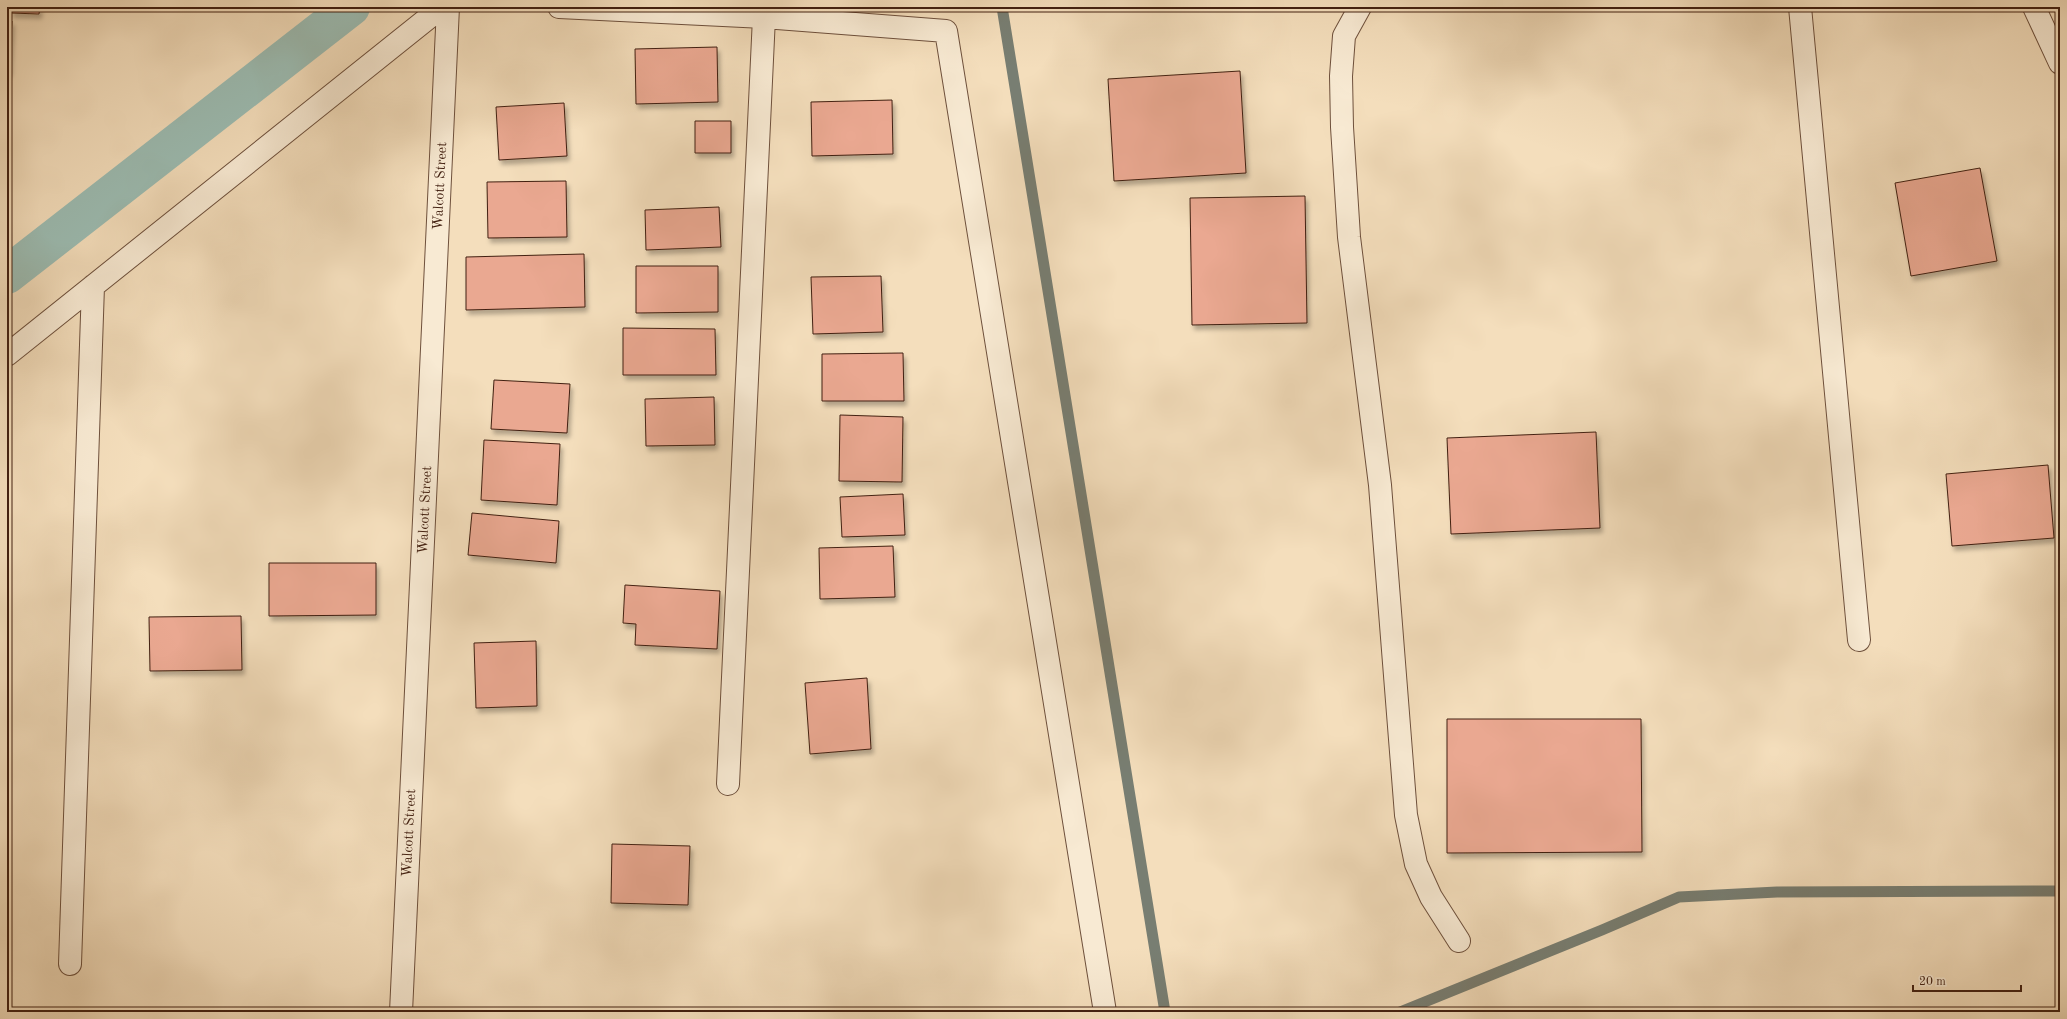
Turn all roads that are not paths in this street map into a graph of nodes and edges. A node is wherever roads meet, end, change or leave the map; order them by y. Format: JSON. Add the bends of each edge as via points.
{"nodes":[{"id":1,"x":442,"y":7,"type":"edge"},
{"id":2,"x":448,"y":7,"type":"edge"},
{"id":3,"x":559,"y":7,"type":"edge"},
{"id":4,"x":1360,"y":7,"type":"edge"},
{"id":5,"x":1800,"y":7,"type":"edge"},
{"id":6,"x":2034,"y":7,"type":"edge"},
{"id":7,"x":764,"y":17,"type":"junction"},
{"id":8,"x":2060,"y":63,"type":"edge"},
{"id":9,"x":93,"y":286,"type":"junction"},
{"id":10,"x":7,"y":355,"type":"edge"},
{"id":11,"x":1859,"y":640,"type":"dead end"},
{"id":12,"x":728,"y":784,"type":"dead end"},
{"id":13,"x":1459,"y":941,"type":"dead end"},
{"id":14,"x":70,"y":964,"type":"dead end"},
{"id":15,"x":401,"y":1012,"type":"edge"},
{"id":16,"x":1105,"y":1012,"type":"edge"}],
"edges":[{"from":1,"to":9,"type":"street"},
{"from":2,"to":15,"type":"street","name":"Walcott Street"},
{"from":3,"to":7,"type":"street"},
{"from":4,"to":13,"type":"street","via":[[1344,36],[1341,76],[1342,127],[1349,237],[1380,486],[1406,815],[1416,864],[1431,897]]},
{"from":5,"to":11,"type":"street"},
{"from":6,"to":8,"type":"street"},
{"from":7,"to":12,"type":"street"},
{"from":7,"to":16,"type":"street","via":[[946,31]]},
{"from":9,"to":10,"type":"street"},
{"from":9,"to":14,"type":"street"}]}
